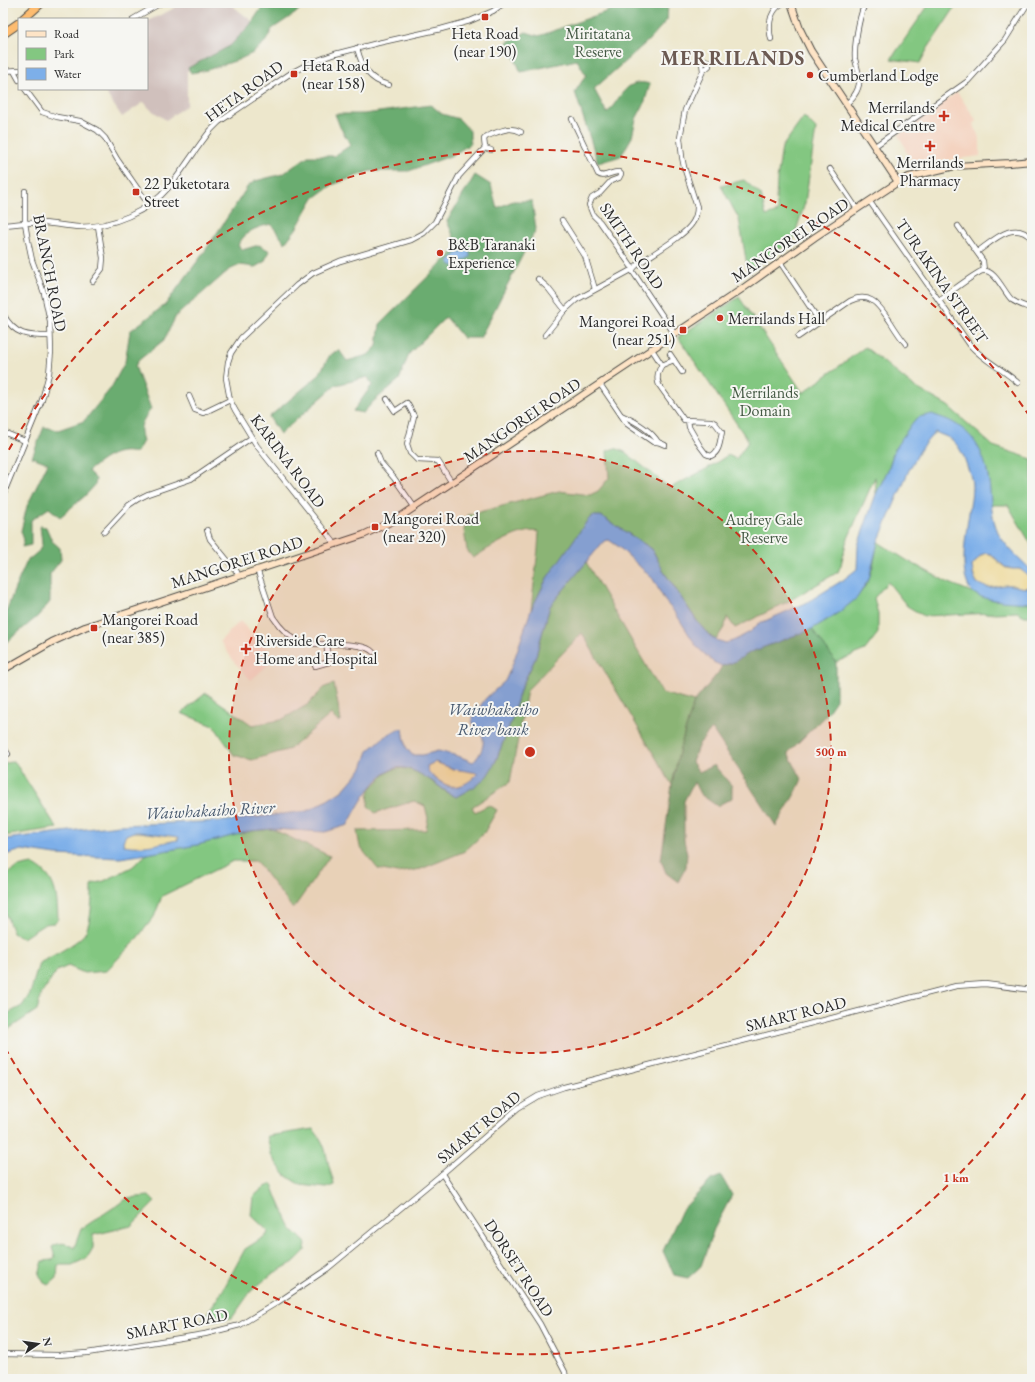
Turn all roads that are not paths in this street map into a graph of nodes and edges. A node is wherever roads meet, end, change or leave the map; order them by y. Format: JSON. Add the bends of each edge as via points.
{"nodes":[{"id":1,"x":41,"y":3,"type":"edge"},
{"id":2,"x":161,"y":3,"type":"edge"},
{"id":3,"x":504,"y":3,"type":"edge"},
{"id":4,"x":783,"y":3,"type":"edge"},
{"id":5,"x":791,"y":3,"type":"edge"},
{"id":6,"x":1028,"y":3,"type":"edge"},
{"id":7,"x":864,"y":6,"type":"dead end"},
{"id":8,"x":24,"y":18,"type":"edge"},
{"id":9,"x":135,"y":18,"type":"edge"},
{"id":10,"x":18,"y":24,"type":"edge"},
{"id":11,"x":3,"y":34,"type":"edge"},
{"id":12,"x":770,"y":39,"type":"dead end"},
{"id":13,"x":357,"y":48,"type":"junction"},
{"id":14,"x":3,"y":71,"type":"edge"},
{"id":15,"x":17,"y":71,"type":"edge"},
{"id":16,"x":703,"y":71,"type":"dead end"},
{"id":17,"x":389,"y":85,"type":"dead end"},
{"id":18,"x":26,"y":90,"type":"edge"},
{"id":19,"x":846,"y":104,"type":"junction"},
{"id":20,"x":572,"y":119,"type":"dead end"},
{"id":21,"x":521,"y":132,"type":"dead end"},
{"id":22,"x":875,"y":146,"type":"junction"},
{"id":23,"x":484,"y":148,"type":"junction"},
{"id":24,"x":491,"y":150,"type":"dead end"},
{"id":25,"x":1032,"y":161,"type":"edge"},
{"id":26,"x":830,"y":169,"type":"dead end"},
{"id":27,"x":898,"y":182,"type":"junction"},
{"id":28,"x":25,"y":191,"type":"dead end"},
{"id":29,"x":870,"y":202,"type":"junction"},
{"id":30,"x":149,"y":205,"type":"junction"},
{"id":31,"x":857,"y":209,"type":"junction"},
{"id":32,"x":562,"y":220,"type":"dead end"},
{"id":33,"x":25,"y":223,"type":"junction"},
{"id":34,"x":3,"y":225,"type":"edge"},
{"id":35,"x":98,"y":226,"type":"junction"},
{"id":36,"x":958,"y":226,"type":"dead end"},
{"id":37,"x":1032,"y":239,"type":"edge"},
{"id":38,"x":977,"y":252,"type":"junction"},
{"id":39,"x":780,"y":262,"type":"junction"},
{"id":40,"x":633,"y":269,"type":"junction"},
{"id":41,"x":984,"y":271,"type":"junction"},
{"id":42,"x":538,"y":279,"type":"dead end"},
{"id":43,"x":93,"y":281,"type":"dead end"},
{"id":44,"x":595,"y":289,"type":"junction"},
{"id":45,"x":939,"y":300,"type":"junction"},
{"id":46,"x":1032,"y":309,"type":"edge"},
{"id":47,"x":565,"y":310,"type":"junction"},
{"id":48,"x":3,"y":314,"type":"edge"},
{"id":49,"x":820,"y":322,"type":"junction"},
{"id":50,"x":674,"y":333,"type":"junction"},
{"id":51,"x":545,"y":335,"type":"dead end"},
{"id":52,"x":50,"y":336,"type":"junction"},
{"id":53,"x":798,"y":337,"type":"dead end"},
{"id":54,"x":906,"y":344,"type":"dead end"},
{"id":55,"x":651,"y":348,"type":"junction"},
{"id":56,"x":670,"y":354,"type":"dead end"},
{"id":57,"x":674,"y":360,"type":"junction"},
{"id":58,"x":662,"y":365,"type":"junction"},
{"id":59,"x":682,"y":372,"type":"dead end"},
{"id":60,"x":1018,"y":383,"type":"dead end"},
{"id":61,"x":600,"y":384,"type":"junction"},
{"id":62,"x":189,"y":396,"type":"dead end"},
{"id":63,"x":387,"y":399,"type":"dead end"},
{"id":64,"x":230,"y":400,"type":"junction"},
{"id":65,"x":688,"y":420,"type":"junction"},
{"id":66,"x":3,"y":432,"type":"edge"},
{"id":67,"x":251,"y":438,"type":"junction"},
{"id":68,"x":25,"y":441,"type":"junction"},
{"id":69,"x":665,"y":445,"type":"dead end"},
{"id":70,"x":376,"y":453,"type":"dead end"},
{"id":71,"x":452,"y":483,"type":"junction"},
{"id":72,"x":3,"y":495,"type":"edge"},
{"id":73,"x":415,"y":508,"type":"junction"},
{"id":74,"x":207,"y":530,"type":"dead end"},
{"id":75,"x":104,"y":532,"type":"dead end"},
{"id":76,"x":334,"y":544,"type":"junction"},
{"id":77,"x":257,"y":569,"type":"junction"},
{"id":78,"x":238,"y":575,"type":"junction"},
{"id":79,"x":326,"y":644,"type":"junction"},
{"id":80,"x":373,"y":652,"type":"dead end"},
{"id":81,"x":315,"y":666,"type":"dead end"},
{"id":82,"x":3,"y":670,"type":"edge"},
{"id":83,"x":3,"y":746,"type":"edge"},
{"id":84,"x":8,"y":754,"type":"dead end"},
{"id":85,"x":1032,"y":990,"type":"edge"},
{"id":86,"x":442,"y":1174,"type":"junction"},
{"id":87,"x":3,"y":1354,"type":"edge"},
{"id":88,"x":566,"y":1379,"type":"edge"}],
"edges":[{"from":1,"to":8,"type":"highway"},
{"from":2,"to":9,"type":"street"},
{"from":3,"to":13,"type":"street","name":"HETA ROAD","via":[[470,21]]},
{"from":4,"to":12,"type":"street","via":[[770,19]]},
{"from":5,"to":19,"type":"street","via":[[811,51]]},
{"from":6,"to":22,"type":"street","via":[[1005,40],[968,81]]},
{"from":7,"to":19,"type":"street","via":[[860,15],[855,54],[860,79],[856,94]]},
{"from":10,"to":11,"type":"highway"},
{"from":13,"to":17,"type":"street","via":[[366,71],[377,81]]},
{"from":13,"to":30,"type":"street","name":"HETA ROAD","via":[[300,68],[219,122],[168,188]]},
{"from":14,"to":15,"type":"street"},
{"from":16,"to":40,"type":"street","via":[[685,110],[680,138],[684,167],[696,202],[696,217],[686,230]]},
{"from":18,"to":30,"type":"street","via":[[42,112],[80,121],[97,130],[105,138]]},
{"from":19,"to":22,"type":"street"},
{"from":20,"to":40,"type":"street","name":"SMITH ROAD","via":[[598,174],[606,176],[616,171],[621,174],[592,198],[589,205],[593,215]]},
{"from":21,"to":23,"type":"street","name":"KARINA ROAD","via":[[508,128],[487,136],[484,139]]},
{"from":22,"to":27,"type":"street"},
{"from":23,"to":24,"type":"street"},
{"from":23,"to":64,"type":"street","name":"KARINA ROAD","via":[[459,176],[435,222],[424,233],[412,240],[340,261],[313,273],[297,284],[241,338],[231,353],[226,371]]},
{"from":25,"to":27,"type":"street","name":"MANGOREI ROAD","via":[[955,166]]},
{"from":26,"to":31,"type":"street"},
{"from":27,"to":29,"type":"street","name":"MANGOREI ROAD"},
{"from":28,"to":33,"type":"street","name":"BRANCH ROAD"},
{"from":29,"to":31,"type":"street","name":"MANGOREI ROAD"},
{"from":29,"to":45,"type":"street","name":"TURAKINA STREET"},
{"from":30,"to":35,"type":"street","name":"HETA ROAD","via":[[120,220]]},
{"from":31,"to":39,"type":"street","name":"MANGOREI ROAD"},
{"from":32,"to":44,"type":"street","via":[[584,256]]},
{"from":33,"to":34,"type":"street","name":"HETA ROAD"},
{"from":33,"to":35,"type":"street","name":"HETA ROAD"},
{"from":33,"to":52,"type":"street","name":"BRANCH ROAD","via":[[32,260],[44,293]]},
{"from":35,"to":43,"type":"street","via":[[103,258],[102,269]]},
{"from":36,"to":38,"type":"street"},
{"from":37,"to":38,"type":"street","via":[[1026,233],[1012,230],[1003,233]]},
{"from":38,"to":41,"type":"street","via":[[984,261]]},
{"from":39,"to":49,"type":"street"},
{"from":39,"to":50,"type":"street","name":"MANGOREI ROAD"},
{"from":40,"to":44,"type":"street"},
{"from":40,"to":50,"type":"street","name":"SMITH ROAD"},
{"from":41,"to":45,"type":"street"},
{"from":41,"to":46,"type":"street","via":[[994,276],[1013,301]]},
{"from":42,"to":47,"type":"street"},
{"from":44,"to":47,"type":"street"},
{"from":45,"to":60,"type":"street","name":"TURAKINA STREET","via":[[975,351]]},
{"from":47,"to":51,"type":"street"},
{"from":48,"to":52,"type":"street","via":[[9,325],[19,332],[30,336]]},
{"from":49,"to":53,"type":"street"},
{"from":49,"to":54,"type":"street","via":[[850,301],[860,297],[871,299],[881,308]]},
{"from":50,"to":55,"type":"street","name":"MANGOREI ROAD"},
{"from":52,"to":68,"type":"street","name":"BRANCH ROAD","via":[[49,374],[42,400]]},
{"from":55,"to":58,"type":"street"},
{"from":55,"to":61,"type":"street","name":"MANGOREI ROAD"},
{"from":56,"to":57,"type":"street"},
{"from":57,"to":58,"type":"street"},
{"from":57,"to":59,"type":"street"},
{"from":58,"to":65,"type":"street","via":[[657,381],[684,420]]},
{"from":61,"to":69,"type":"street","via":[[621,415],[644,428],[654,435],[658,442]]},
{"from":61,"to":71,"type":"street","name":"MANGOREI ROAD"},
{"from":62,"to":64,"type":"street","via":[[195,410],[203,413]]},
{"from":63,"to":71,"type":"street","via":[[395,411],[408,403],[413,412],[414,419],[407,444],[410,453],[417,460],[438,461]]},
{"from":64,"to":67,"type":"street","name":"KARINA ROAD"},
{"from":65,"to":65,"type":"street","via":[[714,422],[722,432],[714,456],[706,454],[700,446],[689,427]]},
{"from":66,"to":68,"type":"street"},
{"from":67,"to":75,"type":"street","via":[[191,479],[138,499]]},
{"from":67,"to":76,"type":"street","name":"KARINA ROAD"},
{"from":68,"to":72,"type":"street","name":"BRANCH ROAD"},
{"from":70,"to":73,"type":"street"},
{"from":71,"to":73,"type":"street","name":"MANGOREI ROAD"},
{"from":73,"to":76,"type":"street","name":"MANGOREI ROAD","via":[[376,530]]},
{"from":74,"to":78,"type":"street","via":[[210,539]]},
{"from":76,"to":77,"type":"street","name":"MANGOREI ROAD"},
{"from":77,"to":78,"type":"street","name":"MANGOREI ROAD"},
{"from":77,"to":79,"type":"street","via":[[270,610],[277,623],[301,643]]},
{"from":78,"to":82,"type":"street","name":"MANGOREI ROAD","via":[[85,626]]},
{"from":79,"to":80,"type":"street","via":[[352,644],[369,648]]},
{"from":79,"to":81,"type":"street","via":[[329,662]]},
{"from":83,"to":84,"type":"street"},
{"from":85,"to":86,"type":"street","name":"SMART ROAD","via":[[985,984],[956,986],[574,1083],[538,1096],[518,1108]]},
{"from":86,"to":87,"type":"street","name":"SMART ROAD","via":[[327,1269],[240,1325],[205,1334],[87,1353]]},
{"from":86,"to":88,"type":"street","name":"DORSET ROAD","via":[[540,1324],[565,1372]]}]}
